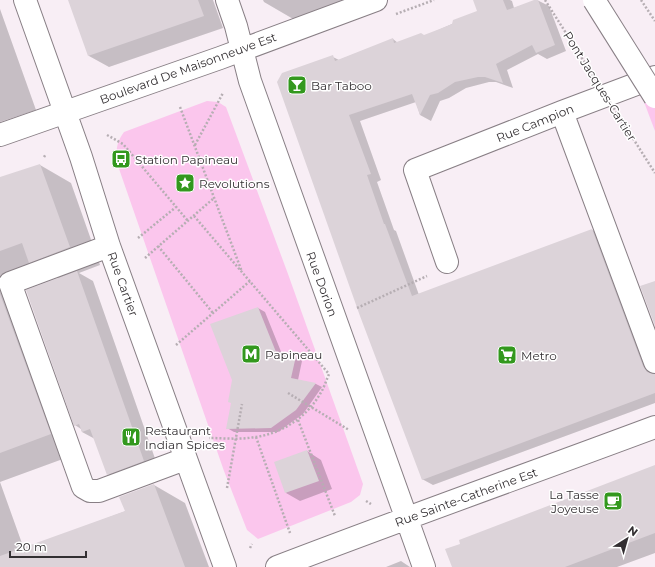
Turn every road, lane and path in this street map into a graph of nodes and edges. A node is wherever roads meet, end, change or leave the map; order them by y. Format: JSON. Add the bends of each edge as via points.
{"nodes":[{"id":1,"x":25,"y":0,"type":"edge"},
{"id":2,"x":227,"y":0,"type":"edge"},
{"id":3,"x":376,"y":0,"type":"edge"},
{"id":4,"x":545,"y":0,"type":"edge"},
{"id":5,"x":594,"y":0,"type":"edge"},
{"id":6,"x":641,"y":0,"type":"edge"},
{"id":7,"x":655,"y":21,"type":"edge"},
{"id":8,"x":242,"y":50,"type":"junction"},
{"id":9,"x":655,"y":77,"type":"edge"},
{"id":10,"x":223,"y":93,"type":"dead end"},
{"id":11,"x":655,"y":97,"type":"edge"},
{"id":12,"x":180,"y":107,"type":"dead end"},
{"id":13,"x":65,"y":112,"type":"junction"},
{"id":14,"x":562,"y":112,"type":"junction"},
{"id":15,"x":0,"y":135,"type":"edge"},
{"id":16,"x":107,"y":135,"type":"dead end"},
{"id":17,"x":194,"y":145,"type":"junction"},
{"id":18,"x":46,"y":154,"type":"dead end"},
{"id":19,"x":44,"y":157,"type":"dead end"},
{"id":20,"x":655,"y":173,"type":"edge"},
{"id":21,"x":214,"y":198,"type":"junction"},
{"id":22,"x":176,"y":207,"type":"junction"},
{"id":23,"x":194,"y":216,"type":"junction"},
{"id":24,"x":188,"y":221,"type":"junction"},
{"id":25,"x":138,"y":238,"type":"dead end"},
{"id":26,"x":109,"y":246,"type":"junction"},
{"id":27,"x":158,"y":246,"type":"junction"},
{"id":28,"x":145,"y":258,"type":"dead end"},
{"id":29,"x":447,"y":262,"type":"joint"},
{"id":30,"x":243,"y":273,"type":"junction"},
{"id":31,"x":250,"y":282,"type":"junction"},
{"id":32,"x":355,"y":309,"type":"dead end"},
{"id":33,"x":213,"y":313,"type":"junction"},
{"id":34,"x":176,"y":345,"type":"dead end"},
{"id":35,"x":655,"y":362,"type":"edge"},
{"id":36,"x":288,"y":393,"type":"dead end"},
{"id":37,"x":242,"y":404,"type":"dead end"},
{"id":38,"x":311,"y":408,"type":"junction"},
{"id":39,"x":298,"y":420,"type":"junction"},
{"id":40,"x":655,"y":427,"type":"edge"},
{"id":41,"x":348,"y":430,"type":"dead end"},
{"id":42,"x":256,"y":437,"type":"junction"},
{"id":43,"x":209,"y":438,"type":"dead end"},
{"id":44,"x":235,"y":439,"type":"junction"},
{"id":45,"x":185,"y":459,"type":"junction"},
{"id":46,"x":227,"y":488,"type":"dead end"},
{"id":47,"x":366,"y":501,"type":"dead end"},
{"id":48,"x":371,"y":504,"type":"dead end"},
{"id":49,"x":335,"y":516,"type":"dead end"},
{"id":50,"x":406,"y":518,"type":"junction"},
{"id":51,"x":290,"y":533,"type":"dead end"},
{"id":52,"x":252,"y":544,"type":"dead end"},
{"id":53,"x":250,"y":548,"type":"dead end"},
{"id":54,"x":225,"y":567,"type":"edge"},
{"id":55,"x":277,"y":567,"type":"edge"},
{"id":56,"x":424,"y":567,"type":"edge"}],
"edges":[{"from":1,"to":13,"type":"street","name":"Rue Cartier"},
{"from":2,"to":8,"type":"street","name":"Rue Dorion"},
{"from":3,"to":8,"type":"street","name":"Boulevard De Maisonneuve Est"},
{"from":4,"to":20,"type":"path","name":"Pont Jacques-Cartier","bridge":true},
{"from":5,"to":11,"type":"street","bridge":true},
{"from":6,"to":7,"type":"path"},
{"from":8,"to":13,"type":"street","name":"Boulevard De Maisonneuve Est"},
{"from":8,"to":50,"type":"street","name":"Rue Dorion","via":[[250,81]]},
{"from":9,"to":14,"type":"street","name":"Rue Campion"},
{"from":10,"to":17,"type":"path"},
{"from":12,"to":17,"type":"path"},
{"from":13,"to":15,"type":"street","name":"Boulevard De Maisonneuve Est"},
{"from":13,"to":26,"type":"street","name":"Rue Cartier"},
{"from":14,"to":29,"type":"street","name":"Rue Campion","via":[[415,170]]},
{"from":14,"to":35,"type":"street"},
{"from":16,"to":22,"type":"path","via":[[123,144]]},
{"from":17,"to":21,"type":"path"},
{"from":18,"to":19,"type":"path"},
{"from":21,"to":23,"type":"path"},
{"from":21,"to":30,"type":"path"},
{"from":22,"to":24,"type":"path"},
{"from":22,"to":25,"type":"path"},
{"from":23,"to":24,"type":"path"},
{"from":23,"to":30,"type":"path"},
{"from":24,"to":27,"type":"path"},
{"from":26,"to":45,"type":"street","name":"Rue Cartier"},
{"from":26,"to":45,"type":"street","via":[[10,283],[83,487],[90,491],[99,491]]},
{"from":27,"to":28,"type":"path"},
{"from":27,"to":33,"type":"path"},
{"from":29,"to":32,"type":"path","via":[[429,275]]},
{"from":30,"to":31,"type":"path"},
{"from":31,"to":33,"type":"path"},
{"from":31,"to":38,"type":"path","via":[[329,374]]},
{"from":33,"to":34,"type":"path"},
{"from":36,"to":38,"type":"path"},
{"from":37,"to":44,"type":"path"},
{"from":38,"to":39,"type":"path"},
{"from":38,"to":41,"type":"path"},
{"from":39,"to":42,"type":"path","via":[[277,431]]},
{"from":39,"to":49,"type":"path"},
{"from":40,"to":50,"type":"street","name":"Rue Sainte-Catherine Est"},
{"from":42,"to":44,"type":"path"},
{"from":42,"to":51,"type":"path"},
{"from":43,"to":44,"type":"path"},
{"from":44,"to":46,"type":"path"},
{"from":45,"to":54,"type":"street","name":"Rue Cartier"},
{"from":47,"to":48,"type":"path"},
{"from":50,"to":55,"type":"street","name":"Rue Sainte-Catherine Est"},
{"from":50,"to":56,"type":"street","name":"Rue Dorion"},
{"from":52,"to":53,"type":"path"}]}
